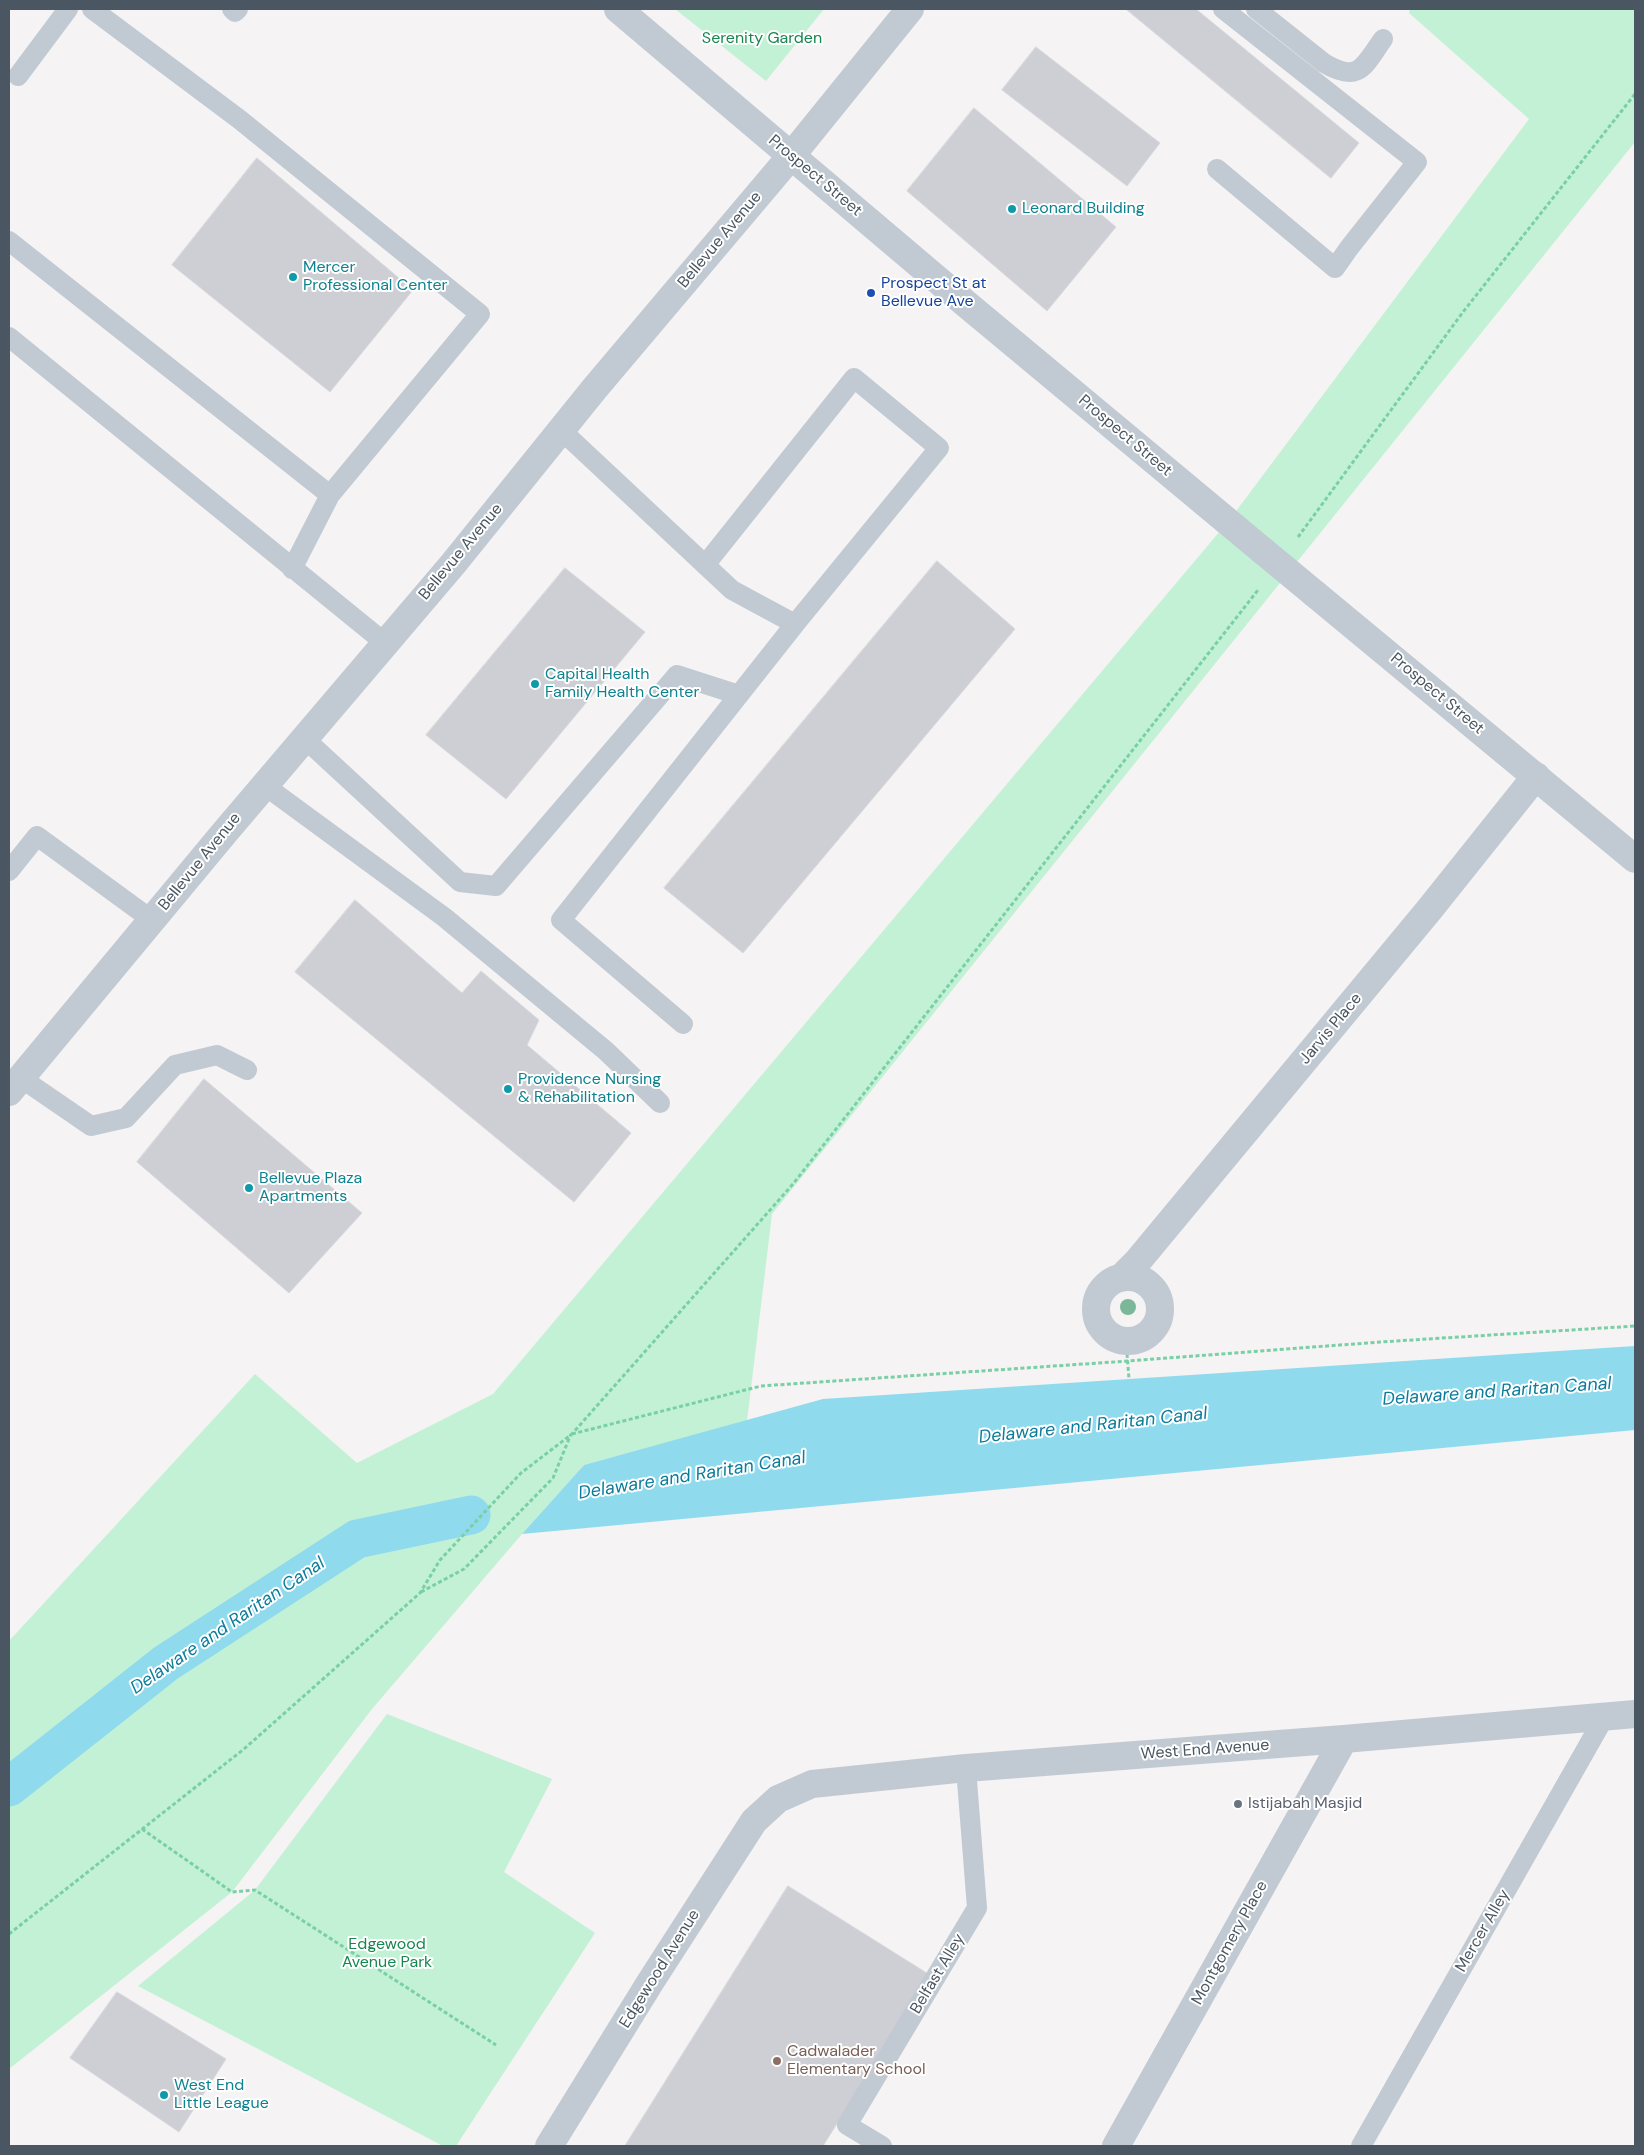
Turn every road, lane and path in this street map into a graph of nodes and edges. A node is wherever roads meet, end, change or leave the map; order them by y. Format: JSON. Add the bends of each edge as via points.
{"nodes":[{"id":1,"x":68,"y":9,"type":"edge"},
{"id":2,"x":92,"y":9,"type":"edge"},
{"id":3,"x":232,"y":9,"type":"edge"},
{"id":4,"x":238,"y":9,"type":"edge"},
{"id":5,"x":618,"y":9,"type":"edge"},
{"id":6,"x":910,"y":9,"type":"edge"},
{"id":7,"x":1222,"y":9,"type":"edge"},
{"id":8,"x":1256,"y":9,"type":"edge"},
{"id":9,"x":1383,"y":40,"type":"dead end"},
{"id":10,"x":12,"y":78,"type":"edge"},
{"id":11,"x":1635,"y":94,"type":"edge"},
{"id":12,"x":791,"y":156,"type":"junction"},
{"id":13,"x":1216,"y":170,"type":"dead end"},
{"id":14,"x":9,"y":241,"type":"edge"},
{"id":15,"x":9,"y":338,"type":"edge"},
{"id":16,"x":561,"y":430,"type":"junction"},
{"id":17,"x":330,"y":495,"type":"junction"},
{"id":18,"x":1292,"y":545,"type":"dead end"},
{"id":19,"x":705,"y":565,"type":"junction"},
{"id":20,"x":292,"y":568,"type":"junction"},
{"id":21,"x":1263,"y":584,"type":"dead end"},
{"id":22,"x":795,"y":624,"type":"junction"},
{"id":23,"x":385,"y":643,"type":"junction"},
{"id":24,"x":739,"y":695,"type":"junction"},
{"id":25,"x":304,"y":738,"type":"junction"},
{"id":26,"x":1536,"y":776,"type":"junction"},
{"id":27,"x":264,"y":785,"type":"junction"},
{"id":28,"x":1635,"y":859,"type":"edge"},
{"id":29,"x":9,"y":872,"type":"edge"},
{"id":30,"x":152,"y":920,"type":"junction"},
{"id":31,"x":683,"y":1024,"type":"dead end"},
{"id":32,"x":247,"y":1070,"type":"dead end"},
{"id":33,"x":15,"y":1085,"type":"edge"},
{"id":34,"x":660,"y":1103,"type":"dead end"},
{"id":35,"x":1121,"y":1278,"type":"junction"},
{"id":36,"x":1635,"y":1326,"type":"edge"},
{"id":37,"x":1127,"y":1351,"type":"junction"},
{"id":38,"x":1129,"y":1380,"type":"dead end"},
{"id":39,"x":572,"y":1434,"type":"junction"},
{"id":40,"x":420,"y":1593,"type":"junction"},
{"id":41,"x":1635,"y":1714,"type":"edge"},
{"id":42,"x":1605,"y":1716,"type":"junction"},
{"id":43,"x":1344,"y":1739,"type":"junction"},
{"id":44,"x":966,"y":1768,"type":"junction"},
{"id":45,"x":778,"y":1798,"type":"joint"},
{"id":46,"x":142,"y":1829,"type":"junction"},
{"id":47,"x":9,"y":1934,"type":"edge"},
{"id":48,"x":496,"y":2045,"type":"dead end"},
{"id":49,"x":549,"y":2146,"type":"edge"},
{"id":50,"x":882,"y":2146,"type":"edge"},
{"id":51,"x":1116,"y":2146,"type":"edge"},
{"id":52,"x":1360,"y":2146,"type":"edge"}],
"edges":[{"from":1,"to":10,"type":"lane"},
{"from":2,"to":17,"type":"lane","via":[[239,119],[480,314]]},
{"from":3,"to":4,"type":"lane","via":[[235,12]]},
{"from":5,"to":12,"type":"street","name":"Prospect Street"},
{"from":6,"to":12,"type":"street","name":"Bellevue Avenue"},
{"from":7,"to":13,"type":"lane","via":[[1417,162],[1335,268]]},
{"from":8,"to":9,"type":"lane","via":[[1324,63],[1347,73],[1362,69]]},
{"from":11,"to":18,"type":"path","via":[[1463,312]]},
{"from":12,"to":16,"type":"street","name":"Bellevue Avenue"},
{"from":12,"to":26,"type":"street","name":"Prospect Street","bridge":true},
{"from":14,"to":17,"type":"lane"},
{"from":15,"to":20,"type":"lane"},
{"from":16,"to":19,"type":"lane"},
{"from":16,"to":23,"type":"street","name":"Bellevue Avenue"},
{"from":17,"to":20,"type":"lane"},
{"from":19,"to":22,"type":"lane","via":[[732,590]]},
{"from":19,"to":22,"type":"lane","via":[[854,378],[939,448]]},
{"from":20,"to":23,"type":"lane"},
{"from":21,"to":39,"type":"path","via":[[793,1184]]},
{"from":22,"to":24,"type":"lane"},
{"from":23,"to":25,"type":"street","name":"Bellevue Avenue"},
{"from":24,"to":25,"type":"lane","via":[[677,675],[496,886],[460,882]]},
{"from":24,"to":31,"type":"lane","via":[[561,920]]},
{"from":25,"to":27,"type":"street","name":"Bellevue Avenue"},
{"from":26,"to":28,"type":"street","name":"Prospect Street"},
{"from":26,"to":35,"type":"street","name":"Jarvis Place","via":[[1201,1186]]},
{"from":27,"to":30,"type":"street","name":"Bellevue Avenue"},
{"from":27,"to":34,"type":"lane","via":[[444,917],[606,1051]]},
{"from":29,"to":30,"type":"lane","via":[[37,836]]},
{"from":30,"to":33,"type":"street","name":"Bellevue Avenue"},
{"from":32,"to":33,"type":"lane","via":[[217,1055],[175,1065],[126,1118],[91,1126]]},
{"from":35,"to":37,"type":"street","name":"Jarvis Place","via":[[1102,1291],[1096,1311],[1099,1322],[1109,1335]]},
{"from":35,"to":37,"type":"street","via":[[1145,1282],[1156,1293],[1160,1311],[1150,1333]]},
{"from":36,"to":37,"type":"path","via":[[1380,1342]]},
{"from":37,"to":38,"type":"path"},
{"from":37,"to":39,"type":"path","via":[[761,1386]]},
{"from":39,"to":40,"type":"path","via":[[521,1473],[440,1560]]},
{"from":39,"to":40,"type":"path","via":[[553,1478],[464,1569]]},
{"from":40,"to":46,"type":"path","via":[[244,1749]]},
{"from":41,"to":42,"type":"street","name":"West End Avenue"},
{"from":42,"to":43,"type":"street","name":"West End Avenue"},
{"from":42,"to":52,"type":"lane","name":"Mercer Alley"},
{"from":43,"to":44,"type":"street","name":"West End Avenue"},
{"from":43,"to":51,"type":"street","name":"Montgomery Place"},
{"from":44,"to":45,"type":"street","name":"West End Avenue","via":[[812,1784]]},
{"from":44,"to":50,"type":"lane","name":"Belfast Alley","via":[[977,1908],[847,2125]]},
{"from":45,"to":49,"type":"street","name":"Edgewood Avenue","via":[[754,1821]]},
{"from":46,"to":47,"type":"path"},
{"from":46,"to":48,"type":"path","via":[[232,1892],[255,1890]]}]}
